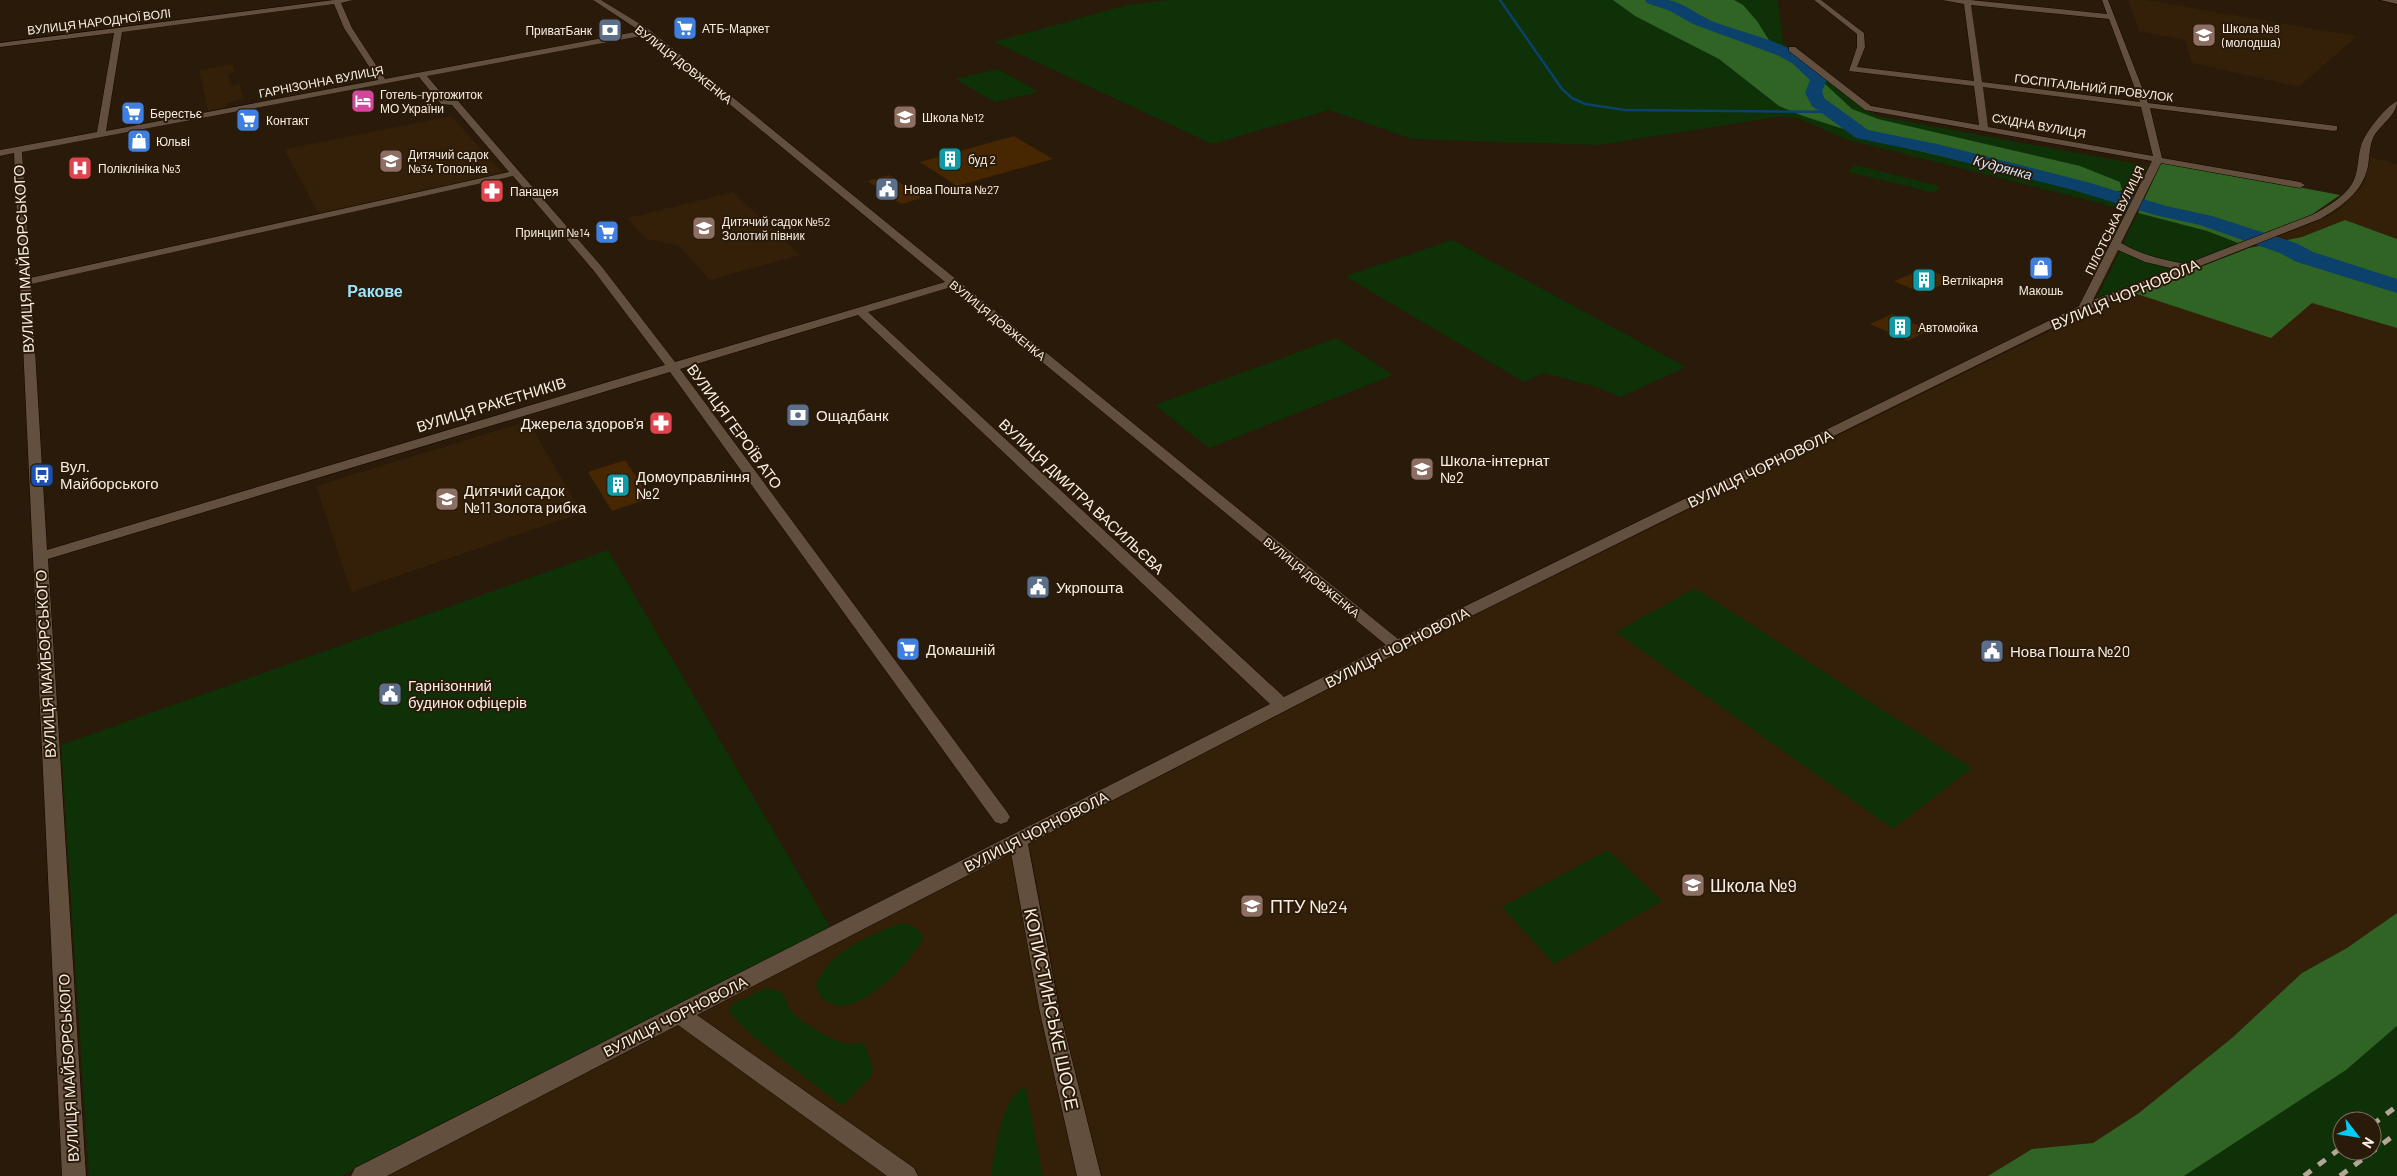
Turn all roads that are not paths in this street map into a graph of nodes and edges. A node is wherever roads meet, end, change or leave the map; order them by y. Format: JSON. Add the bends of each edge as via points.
{"nodes":[{"id":1,"x":350,"y":0,"type":"edge"},
{"id":2,"x":596,"y":0,"type":"edge"},
{"id":3,"x":1817,"y":0,"type":"edge"},
{"id":4,"x":1945,"y":0,"type":"edge"},
{"id":5,"x":2105,"y":0,"type":"edge"},
{"id":6,"x":2383,"y":0,"type":"edge"},
{"id":7,"x":1967,"y":1,"type":"edge"},
{"id":8,"x":337,"y":2,"type":"junction"},
{"id":9,"x":2397,"y":2,"type":"edge"},
{"id":10,"x":2111,"y":17,"type":"junction"},
{"id":11,"x":118,"y":31,"type":"junction"},
{"id":12,"x":647,"y":32,"type":"junction"},
{"id":13,"x":0,"y":45,"type":"edge"},
{"id":14,"x":1792,"y":48,"type":"dead end"},
{"id":15,"x":422,"y":75,"type":"junction"},
{"id":16,"x":383,"y":82,"type":"junction"},
{"id":17,"x":1980,"y":86,"type":"junction"},
{"id":18,"x":2397,"y":104,"type":"edge"},
{"id":19,"x":2145,"y":105,"type":"junction"},
{"id":20,"x":2392,"y":115,"type":"edge"},
{"id":21,"x":1984,"y":128,"type":"junction"},
{"id":22,"x":2334,"y":128,"type":"dead end"},
{"id":23,"x":101,"y":135,"type":"junction"},
{"id":24,"x":18,"y":152,"type":"junction"},
{"id":25,"x":0,"y":154,"type":"edge"},
{"id":26,"x":2158,"y":159,"type":"junction"},
{"id":27,"x":515,"y":173,"type":"junction"},
{"id":28,"x":2300,"y":185,"type":"dead end"},
{"id":29,"x":2116,"y":244,"type":"junction"},
{"id":30,"x":2189,"y":267,"type":"junction"},
{"id":31,"x":25,"y":282,"type":"junction"},
{"id":32,"x":952,"y":282,"type":"junction"},
{"id":33,"x":2084,"y":308,"type":"junction"},
{"id":34,"x":860,"y":310,"type":"junction"},
{"id":35,"x":672,"y":367,"type":"junction"},
{"id":36,"x":40,"y":557,"type":"junction"},
{"id":37,"x":1397,"y":646,"type":"junction"},
{"id":38,"x":1282,"y":705,"type":"junction"},
{"id":39,"x":1001,"y":817,"type":"dead end"},
{"id":40,"x":1018,"y":840,"type":"junction"},
{"id":41,"x":679,"y":1014,"type":"junction"},
{"id":42,"x":74,"y":1176,"type":"edge"},
{"id":43,"x":363,"y":1176,"type":"edge"},
{"id":44,"x":906,"y":1176,"type":"edge"},
{"id":45,"x":1089,"y":1176,"type":"edge"}],
"edges":[{"from":1,"to":8,"type":"street","name":"ВУЛИЦЯ НАРОДНОЇ ВОЛІ"},
{"from":2,"to":12,"type":"street","name":"ВУЛИЦЯ ДОВЖЕНКА"},
{"from":3,"to":17,"type":"street","name":"ГОСПІТАЛЬНИЙ ПРОВУЛОК","via":[[1860,33],[1863,42],[1852,69]]},
{"from":4,"to":7,"type":"street"},
{"from":5,"to":10,"type":"street","name":"ПІЛОТСЬКА ВУЛИЦЯ"},
{"from":6,"to":9,"type":"street"},
{"from":7,"to":10,"type":"street"},
{"from":7,"to":17,"type":"street"},
{"from":8,"to":11,"type":"street","name":"ВУЛИЦЯ НАРОДНОЇ ВОЛІ"},
{"from":8,"to":16,"type":"street","via":[[348,28]]},
{"from":10,"to":19,"type":"street","name":"ПІЛОТСЬКА ВУЛИЦЯ"},
{"from":11,"to":13,"type":"street","name":"ВУЛИЦЯ НАРОДНОЇ ВОЛІ"},
{"from":11,"to":23,"type":"street"},
{"from":12,"to":15,"type":"street","name":"ГАРНІЗОННА ВУЛИЦЯ"},
{"from":12,"to":32,"type":"street","name":"ВУЛИЦЯ ДОВЖЕНКА"},
{"from":14,"to":21,"type":"street","name":"СХІДНА ВУЛИЦЯ","via":[[1868,108]]},
{"from":15,"to":16,"type":"street","name":"ГАРНІЗОННА ВУЛИЦЯ"},
{"from":15,"to":27,"type":"street","name":"ВУЛИЦЯ ГЕРОЇВ АТО","via":[[444,102],[455,103]]},
{"from":16,"to":23,"type":"street","name":"ГАРНІЗОННА ВУЛИЦЯ"},
{"from":17,"to":19,"type":"street","name":"ГОСПІТАЛЬНИЙ ПРОВУЛОК"},
{"from":17,"to":21,"type":"street"},
{"from":18,"to":20,"type":"street","name":"ВУЛИЦЯ ЧОРНОВОЛА"},
{"from":19,"to":22,"type":"street","name":"ГОСПІТАЛЬНИЙ ПРОВУЛОК"},
{"from":19,"to":26,"type":"street","name":"ПІЛОТСЬКА ВУЛИЦЯ"},
{"from":20,"to":30,"type":"street","name":"ВУЛИЦЯ ЧОРНОВОЛА","via":[[2366,144],[2363,170],[2348,195],[2316,217]]},
{"from":21,"to":26,"type":"street","name":"СХІДНА ВУЛИЦЯ"},
{"from":23,"to":24,"type":"street","name":"ГАРНІЗОННА ВУЛИЦЯ"},
{"from":24,"to":25,"type":"street","name":"ГАРНІЗОННА ВУЛИЦЯ"},
{"from":24,"to":31,"type":"street","name":"ВУЛИЦЯ МАЙБОРСЬКОГО"},
{"from":26,"to":28,"type":"street","name":"СХІДНА ВУЛИЦЯ"},
{"from":26,"to":29,"type":"street","name":"ПІЛОТСЬКА ВУЛИЦЯ"},
{"from":27,"to":31,"type":"street"},
{"from":27,"to":35,"type":"street","name":"ВУЛИЦЯ ГЕРОЇВ АТО","via":[[598,269]]},
{"from":29,"to":30,"type":"street","via":[[2146,260]]},
{"from":29,"to":33,"type":"street","name":"ПІЛОТСЬКА ВУЛИЦЯ"},
{"from":30,"to":33,"type":"street","name":"ВУЛИЦЯ ЧОРНОВОЛА"},
{"from":31,"to":36,"type":"street","name":"ВУЛИЦЯ МАЙБОРСЬКОГО"},
{"from":32,"to":34,"type":"street","name":"ВУЛИЦЯ РАКЕТНИКІВ"},
{"from":32,"to":37,"type":"street","name":"ВУЛИЦЯ ДОВЖЕНКА"},
{"from":33,"to":37,"type":"street","name":"ВУЛИЦЯ ЧОРНОВОЛА"},
{"from":34,"to":35,"type":"street","name":"ВУЛИЦЯ РАКЕТНИКІВ"},
{"from":34,"to":38,"type":"street","name":"ВУЛИЦЯ ДМИТРА ВАСИЛЬЄВА"},
{"from":35,"to":36,"type":"street","name":"ВУЛИЦЯ РАКЕТНИКІВ"},
{"from":35,"to":39,"type":"street","name":"ВУЛИЦЯ ГЕРОЇВ АТО"},
{"from":36,"to":42,"type":"street","name":"ВУЛИЦЯ МАЙБОРСЬКОГО"},
{"from":37,"to":38,"type":"street","name":"ВУЛИЦЯ ЧОРНОВОЛА"},
{"from":38,"to":40,"type":"street","name":"ВУЛИЦЯ ЧОРНОВОЛА"},
{"from":40,"to":41,"type":"street","name":"ВУЛИЦЯ ЧОРНОВОЛА"},
{"from":40,"to":45,"type":"street","name":"КОПИСТИНСЬКЕ ШОСЕ","via":[[1049,1008]]},
{"from":41,"to":43,"type":"street","name":"ВУЛИЦЯ ЧОРНОВОЛА"},
{"from":41,"to":44,"type":"street"}]}
